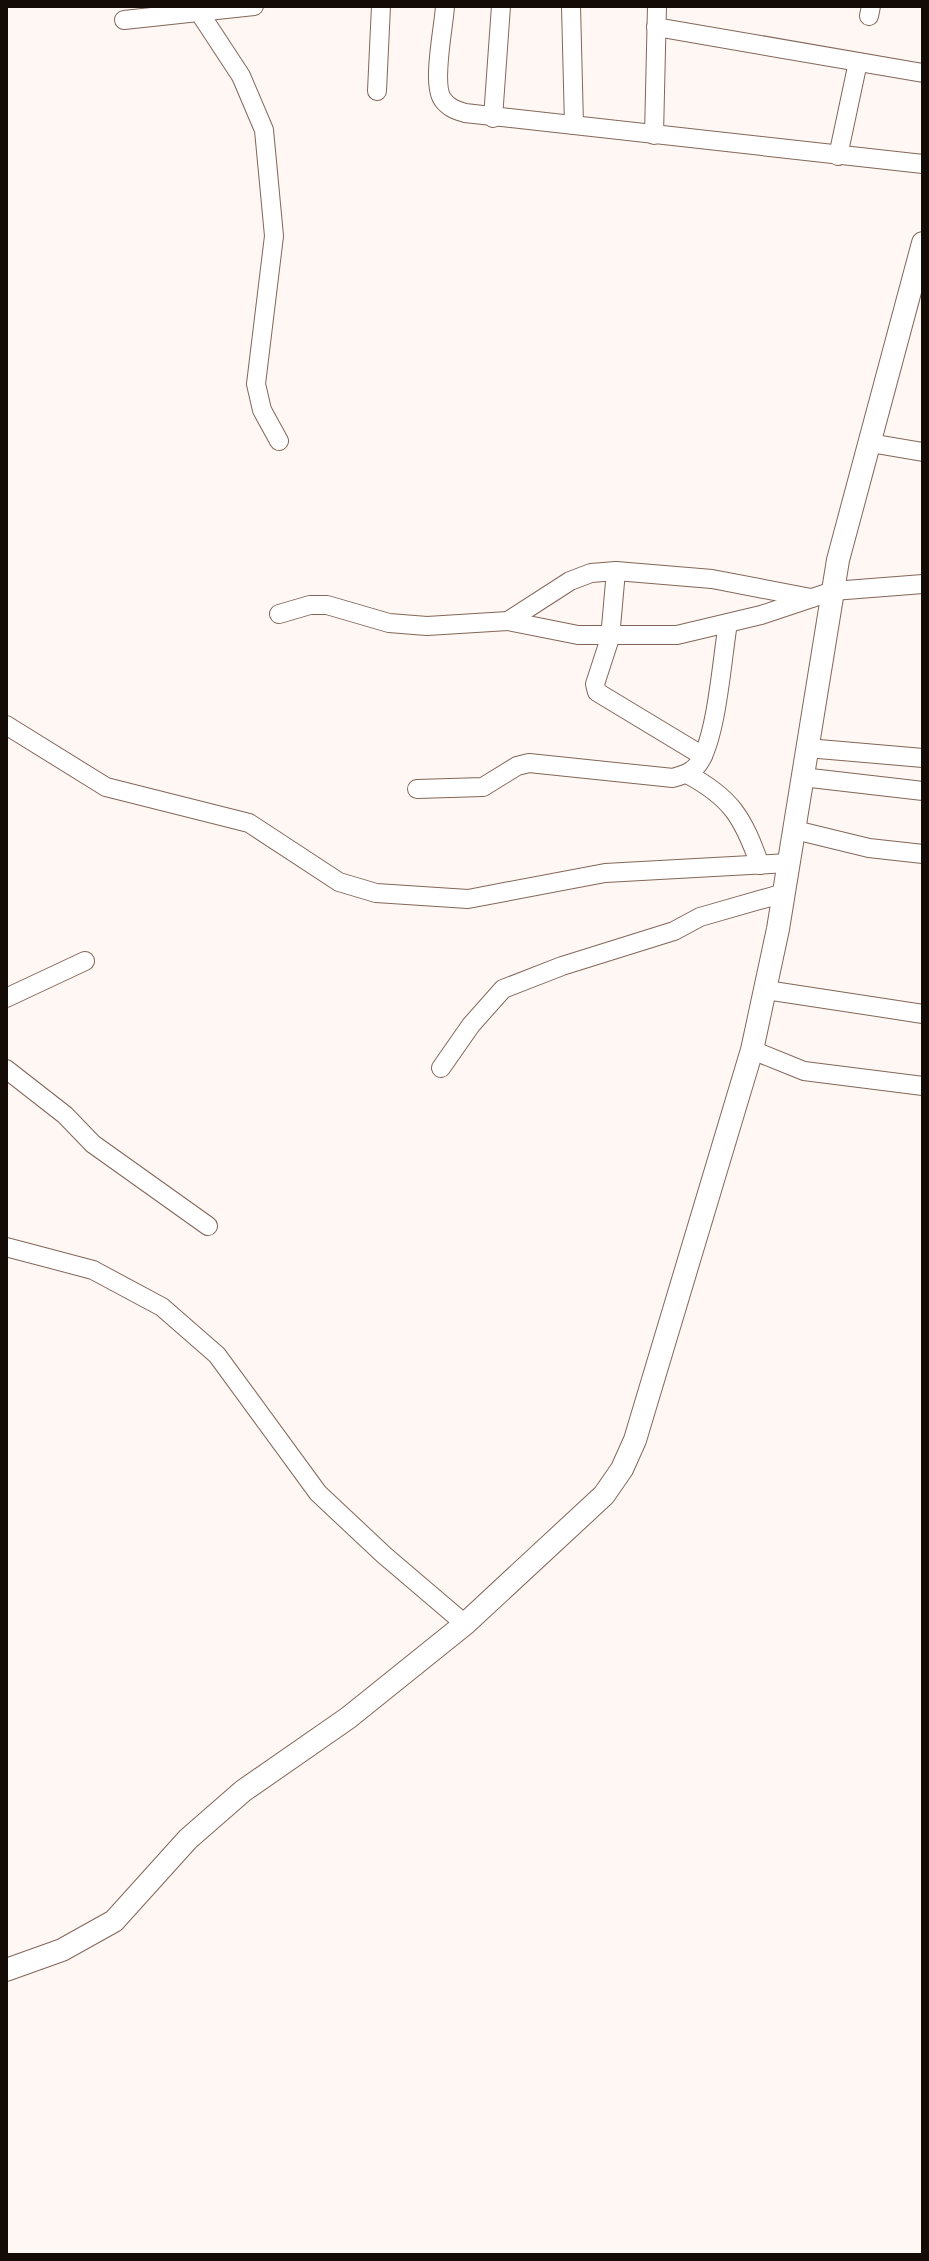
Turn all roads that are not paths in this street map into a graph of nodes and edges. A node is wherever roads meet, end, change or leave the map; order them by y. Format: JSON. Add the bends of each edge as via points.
{"nodes":[{"id":1,"x":254,"y":6,"type":"edge"},
{"id":2,"x":381,"y":6,"type":"edge"},
{"id":3,"x":445,"y":6,"type":"edge"},
{"id":4,"x":501,"y":6,"type":"edge"},
{"id":5,"x":571,"y":6,"type":"edge"},
{"id":6,"x":657,"y":6,"type":"edge"},
{"id":7,"x":199,"y":12,"type":"junction"},
{"id":8,"x":124,"y":20,"type":"dead end"},
{"id":9,"x":656,"y":27,"type":"junction"},
{"id":10,"x":858,"y":62,"type":"junction"},
{"id":11,"x":923,"y":73,"type":"edge"},
{"id":12,"x":377,"y":91,"type":"dead end"},
{"id":13,"x":493,"y":118,"type":"junction"},
{"id":14,"x":574,"y":125,"type":"junction"},
{"id":15,"x":654,"y":135,"type":"junction"},
{"id":16,"x":838,"y":156,"type":"junction"},
{"id":17,"x":923,"y":164,"type":"edge"},
{"id":18,"x":923,"y":243,"type":"edge"},
{"id":19,"x":279,"y":441,"type":"dead end"},
{"id":20,"x":870,"y":443,"type":"junction"},
{"id":21,"x":923,"y":452,"type":"edge"},
{"id":22,"x":616,"y":571,"type":"junction"},
{"id":23,"x":923,"y":584,"type":"edge"},
{"id":24,"x":833,"y":591,"type":"junction"},
{"id":25,"x":811,"y":598,"type":"junction"},
{"id":26,"x":279,"y":614,"type":"dead end"},
{"id":27,"x":508,"y":621,"type":"junction"},
{"id":28,"x":728,"y":623,"type":"junction"},
{"id":29,"x":610,"y":638,"type":"junction"},
{"id":30,"x":6,"y":725,"type":"edge"},
{"id":31,"x":807,"y":748,"type":"junction"},
{"id":32,"x":703,"y":756,"type":"junction"},
{"id":33,"x":923,"y":758,"type":"edge"},
{"id":34,"x":687,"y":774,"type":"junction"},
{"id":35,"x":802,"y":777,"type":"junction"},
{"id":36,"x":417,"y":789,"type":"dead end"},
{"id":37,"x":923,"y":791,"type":"edge"},
{"id":38,"x":795,"y":830,"type":"junction"},
{"id":39,"x":923,"y":854,"type":"edge"},
{"id":40,"x":788,"y":863,"type":"junction"},
{"id":41,"x":760,"y":865,"type":"junction"},
{"id":42,"x":784,"y":893,"type":"junction"},
{"id":43,"x":85,"y":961,"type":"dead end"},
{"id":44,"x":766,"y":990,"type":"junction"},
{"id":45,"x":6,"y":998,"type":"edge"},
{"id":46,"x":923,"y":1014,"type":"edge"},
{"id":47,"x":752,"y":1050,"type":"junction"},
{"id":48,"x":441,"y":1068,"type":"dead end"},
{"id":49,"x":6,"y":1069,"type":"edge"},
{"id":50,"x":923,"y":1086,"type":"edge"},
{"id":51,"x":208,"y":1226,"type":"dead end"},
{"id":52,"x":6,"y":1247,"type":"edge"},
{"id":53,"x":465,"y":1624,"type":"junction"},
{"id":54,"x":6,"y":1970,"type":"edge"}],
"edges":[{"from":1,"to":7,"type":"street"},
{"from":2,"to":12,"type":"street"},
{"from":3,"to":13,"type":"street","via":[[440,98],[450,107]]},
{"from":4,"to":13,"type":"street"},
{"from":5,"to":14,"type":"street"},
{"from":6,"to":9,"type":"street"},
{"from":7,"to":8,"type":"street"},
{"from":7,"to":19,"type":"street","via":[[241,76],[264,130],[274,236],[256,384],[262,410]]},
{"from":9,"to":10,"type":"street"},
{"from":9,"to":15,"type":"street"},
{"from":10,"to":11,"type":"street"},
{"from":10,"to":16,"type":"street"},
{"from":13,"to":14,"type":"street"},
{"from":14,"to":15,"type":"street"},
{"from":15,"to":16,"type":"street"},
{"from":16,"to":17,"type":"street"},
{"from":18,"to":20,"type":"street"},
{"from":20,"to":21,"type":"street"},
{"from":20,"to":24,"type":"street"},
{"from":22,"to":25,"type":"street","via":[[689,576]]},
{"from":22,"to":27,"type":"street","via":[[570,581]]},
{"from":22,"to":29,"type":"street"},
{"from":23,"to":24,"type":"street"},
{"from":24,"to":25,"type":"street"},
{"from":24,"to":31,"type":"street"},
{"from":25,"to":28,"type":"street"},
{"from":26,"to":27,"type":"street","via":[[327,605],[389,623]]},
{"from":27,"to":29,"type":"street"},
{"from":28,"to":29,"type":"street","via":[[677,635]]},
{"from":28,"to":32,"type":"street"},
{"from":29,"to":32,"type":"street","via":[[597,692]]},
{"from":30,"to":41,"type":"street","via":[[106,787],[249,823],[339,882],[376,893],[468,899],[605,873]]},
{"from":31,"to":33,"type":"street"},
{"from":31,"to":35,"type":"street"},
{"from":32,"to":34,"type":"street"},
{"from":34,"to":36,"type":"street","via":[[673,778],[529,763],[483,787]]},
{"from":34,"to":41,"type":"street","via":[[734,808]]},
{"from":35,"to":37,"type":"street"},
{"from":35,"to":38,"type":"street"},
{"from":38,"to":39,"type":"street","via":[[869,848]]},
{"from":38,"to":40,"type":"street"},
{"from":40,"to":41,"type":"street"},
{"from":40,"to":42,"type":"street"},
{"from":42,"to":44,"type":"street"},
{"from":42,"to":48,"type":"street","via":[[700,917],[674,931],[503,989]]},
{"from":43,"to":45,"type":"street"},
{"from":44,"to":46,"type":"street"},
{"from":44,"to":47,"type":"street"},
{"from":47,"to":50,"type":"street","via":[[804,1071]]},
{"from":47,"to":53,"type":"street","via":[[622,1469],[604,1495]]},
{"from":49,"to":51,"type":"street","via":[[93,1144]]},
{"from":52,"to":53,"type":"street","via":[[93,1270],[162,1307],[217,1355],[318,1493]]},
{"from":53,"to":54,"type":"street","via":[[348,1718],[243,1791],[188,1839],[114,1921],[62,1950]]}]}
